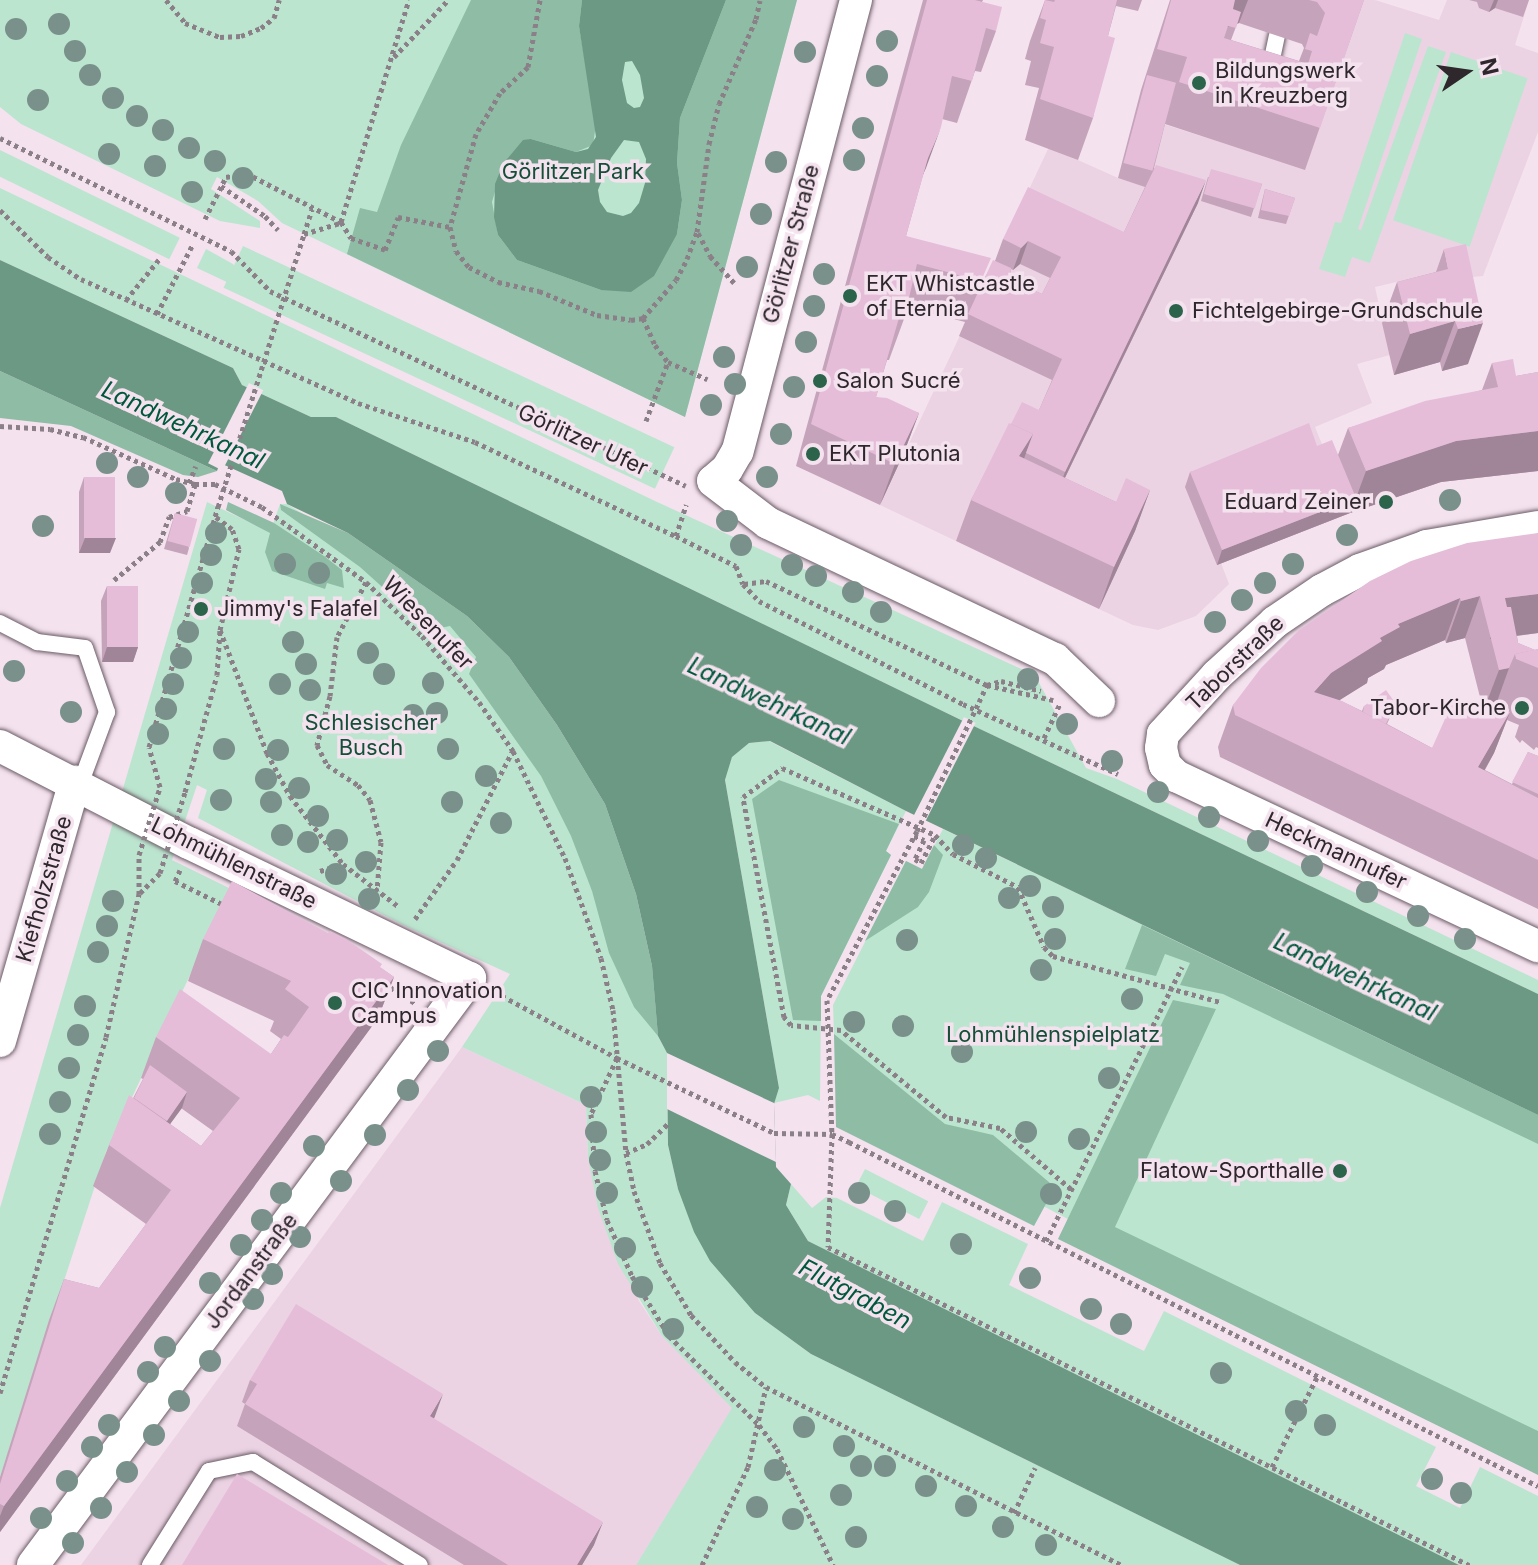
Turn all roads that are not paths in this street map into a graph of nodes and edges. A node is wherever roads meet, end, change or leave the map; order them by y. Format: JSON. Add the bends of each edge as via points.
{"nodes":[{"id":1,"x":856,"y":0,"type":"edge"},
{"id":2,"x":1277,"y":36,"type":"dead end"},
{"id":3,"x":1268,"y":75,"type":"edge"},
{"id":4,"x":1538,"y":527,"type":"edge"},
{"id":5,"x":0,"y":623,"type":"edge"},
{"id":6,"x":1099,"y":701,"type":"dead end"},
{"id":7,"x":1163,"y":734,"type":"joint"},
{"id":8,"x":0,"y":746,"type":"edge"},
{"id":9,"x":75,"y":782,"type":"junction"},
{"id":10,"x":1538,"y":946,"type":"edge"},
{"id":11,"x":470,"y":978,"type":"joint"},
{"id":12,"x":0,"y":1041,"type":"edge"},
{"id":13,"x":33,"y":1565,"type":"edge"},
{"id":14,"x":150,"y":1565,"type":"edge"},
{"id":15,"x":420,"y":1565,"type":"edge"}],
"edges":[{"from":1,"to":6,"type":"street","name":"Görlitzer Straße","via":[[737,452],[713,481],[768,523],[1055,659]]},
{"from":2,"to":3,"type":"lane"},
{"from":4,"to":7,"type":"street","name":"Taborstraße","via":[[1427,546],[1340,580],[1298,605],[1243,650]]},
{"from":5,"to":9,"type":"lane","via":[[37,642],[85,648],[107,712],[84,774]]},
{"from":7,"to":10,"type":"street","name":"Heckmannufer","via":[[1165,765],[1176,776]]},
{"from":8,"to":9,"type":"street","name":"Lohmühlenstraße"},
{"from":9,"to":11,"type":"street","name":"Lohmühlenstraße"},
{"from":9,"to":12,"type":"street","name":"Kiefholzstraße"},
{"from":11,"to":13,"type":"street","name":"Jordanstraße"},
{"from":14,"to":15,"type":"lane","via":[[209,1471],[253,1462]]}]}
